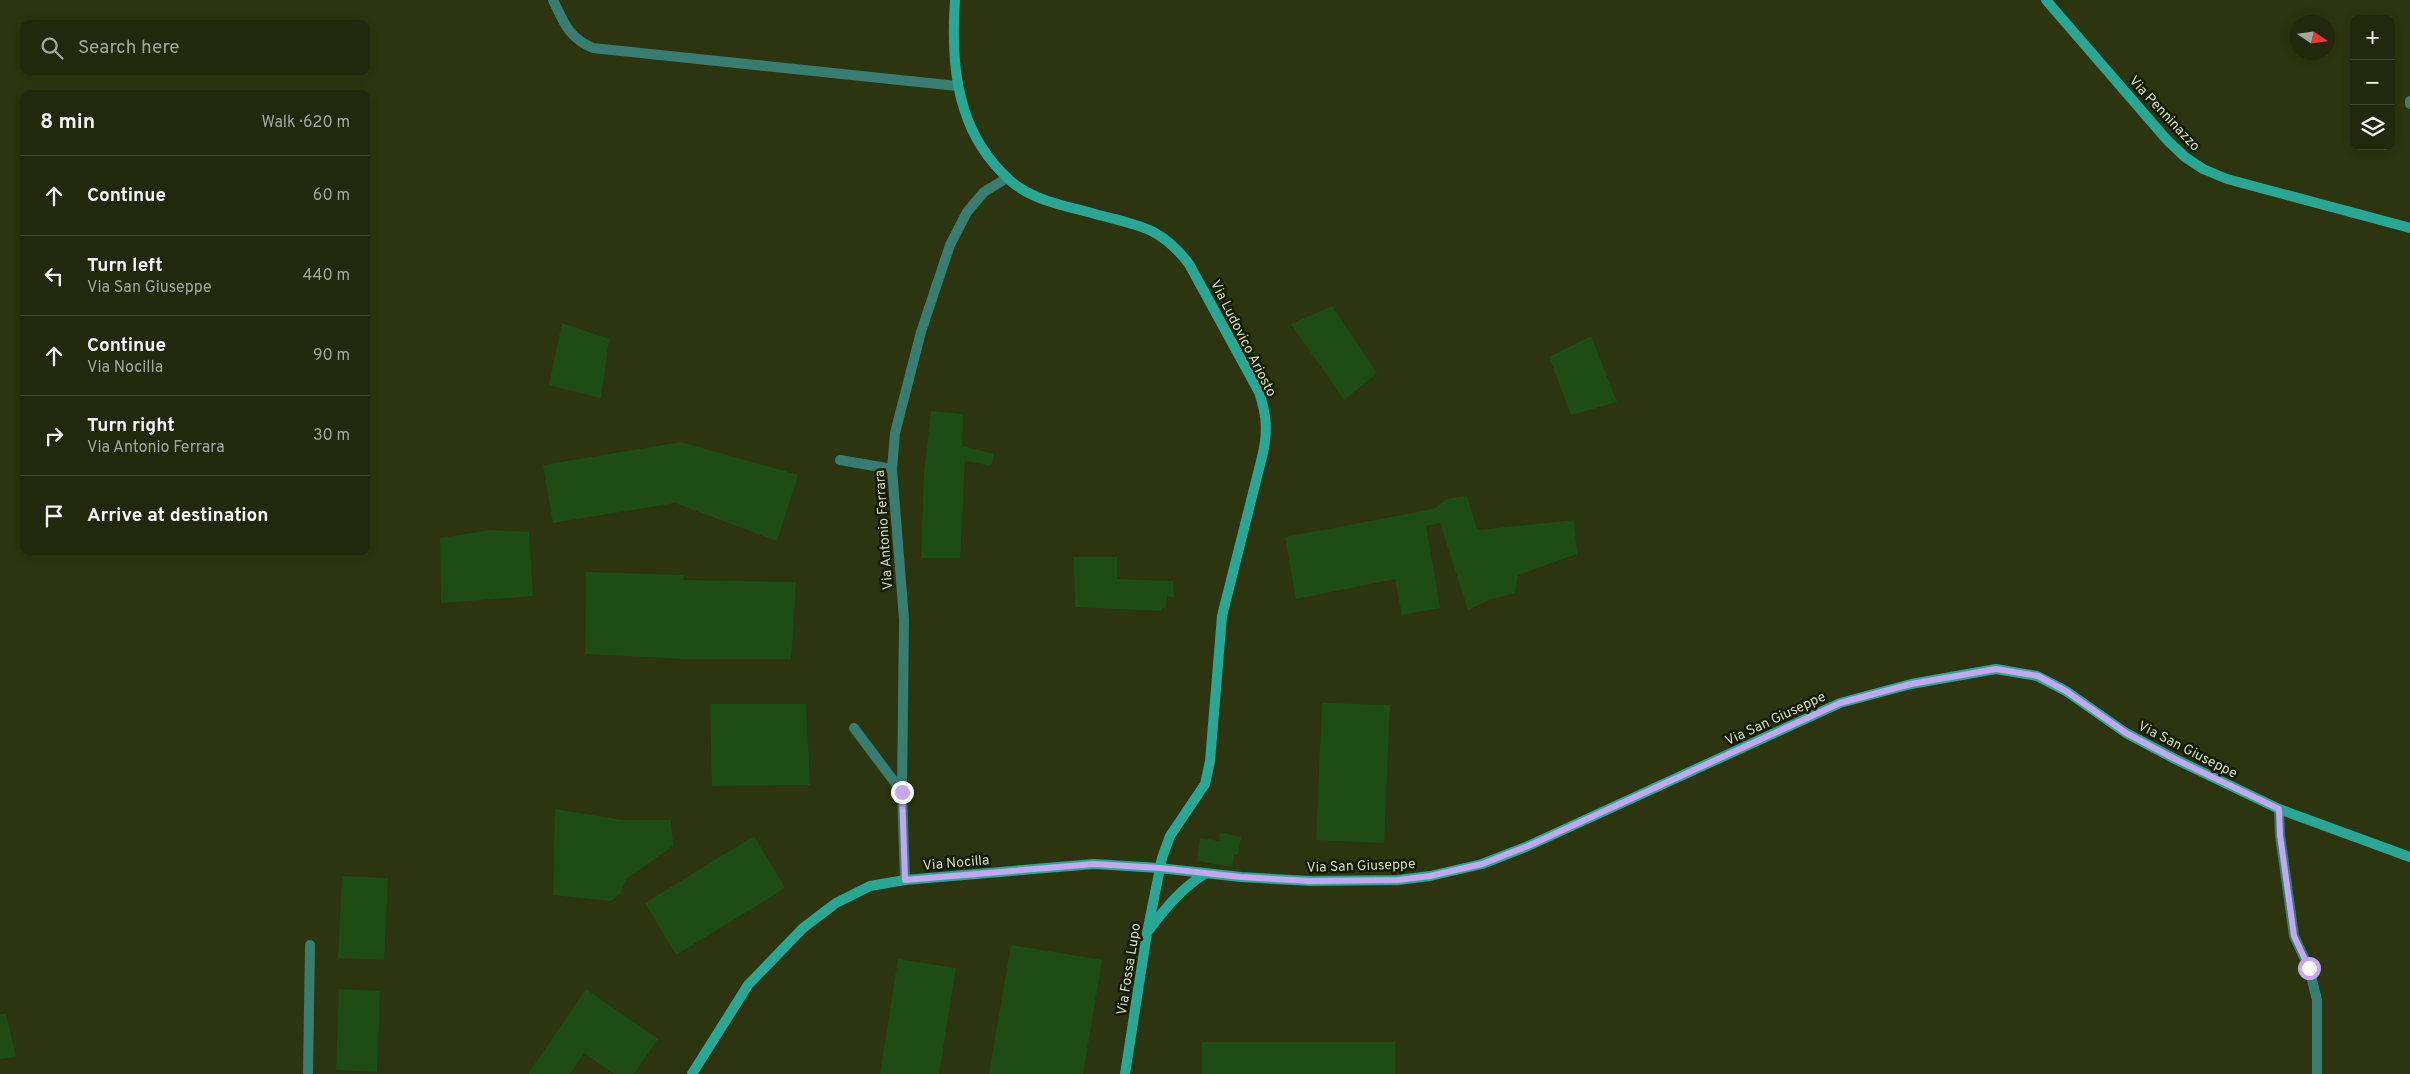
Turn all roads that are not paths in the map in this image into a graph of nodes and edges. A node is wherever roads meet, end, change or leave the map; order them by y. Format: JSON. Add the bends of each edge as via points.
{"nodes":[{"id":1,"x":553,"y":0,"type":"edge"},
{"id":2,"x":955,"y":0,"type":"edge"},
{"id":3,"x":2046,"y":0,"type":"edge"},
{"id":4,"x":957,"y":86,"type":"junction"},
{"id":5,"x":1007,"y":178,"type":"junction"},
{"id":6,"x":2410,"y":228,"type":"edge"},
{"id":7,"x":840,"y":460,"type":"dead end"},
{"id":8,"x":892,"y":469,"type":"junction"},
{"id":9,"x":854,"y":728,"type":"dead end"},
{"id":10,"x":902,"y":792,"type":"junction"},
{"id":11,"x":2279,"y":809,"type":"junction"},
{"id":12,"x":2410,"y":857,"type":"edge"},
{"id":13,"x":1160,"y":868,"type":"junction"},
{"id":14,"x":1206,"y":873,"type":"junction"},
{"id":15,"x":905,"y":880,"type":"junction"},
{"id":16,"x":1147,"y":933,"type":"junction"},
{"id":17,"x":310,"y":945,"type":"dead end"},
{"id":18,"x":308,"y":1074,"type":"edge"},
{"id":19,"x":692,"y":1074,"type":"edge"},
{"id":20,"x":1125,"y":1074,"type":"edge"},
{"id":21,"x":2317,"y":1074,"type":"edge"}],
"edges":[{"from":1,"to":4,"type":"street","via":[[572,35],[580,43],[593,48]]},
{"from":2,"to":4,"type":"street","name":"Via Ludovico Ariosto"},
{"from":3,"to":6,"type":"street","name":"Via Penninazzo","via":[[2167,140],[2203,170],[2265,190]]},
{"from":4,"to":5,"type":"street","name":"Via Ludovico Ariosto","via":[[967,121],[981,149]]},
{"from":5,"to":8,"type":"street","name":"Via Antonio Ferrara","via":[[984,192],[967,212],[950,246],[921,332],[895,433]]},
{"from":5,"to":13,"type":"street","name":"Via Ludovico Ariosto","via":[[1020,189],[1045,200],[1142,227],[1162,235],[1172,244],[1189,264],[1259,392],[1266,415],[1264,450],[1222,616],[1210,761],[1205,784],[1170,836]]},
{"from":7,"to":8,"type":"street"},
{"from":8,"to":10,"type":"street","name":"Via Antonio Ferrara","via":[[904,619]]},
{"from":9,"to":10,"type":"street"},
{"from":10,"to":15,"type":"street","name":"Via Antonio Ferrara"},
{"from":11,"to":12,"type":"street","name":"Via San Giuseppe"},
{"from":11,"to":14,"type":"street","name":"Via San Giuseppe","via":[[2126,733],[2066,691],[2038,676],[1996,669],[1911,684],[1840,703],[1482,864],[1398,880],[1310,881]]},
{"from":11,"to":21,"type":"street","via":[[2294,936],[2309,968],[2316,1000]]},
{"from":13,"to":14,"type":"street","name":"Via San Giuseppe"},
{"from":13,"to":15,"type":"street","name":"Via Nocilla","via":[[1094,864]]},
{"from":13,"to":16,"type":"street","name":"Via Fossa Lupo"},
{"from":14,"to":16,"type":"street","via":[[1168,904]]},
{"from":15,"to":19,"type":"street","name":"Via Nocilla","via":[[870,886],[836,903],[803,928],[748,985]]},
{"from":16,"to":20,"type":"street","name":"Via Fossa Lupo"},
{"from":17,"to":18,"type":"street"}]}
